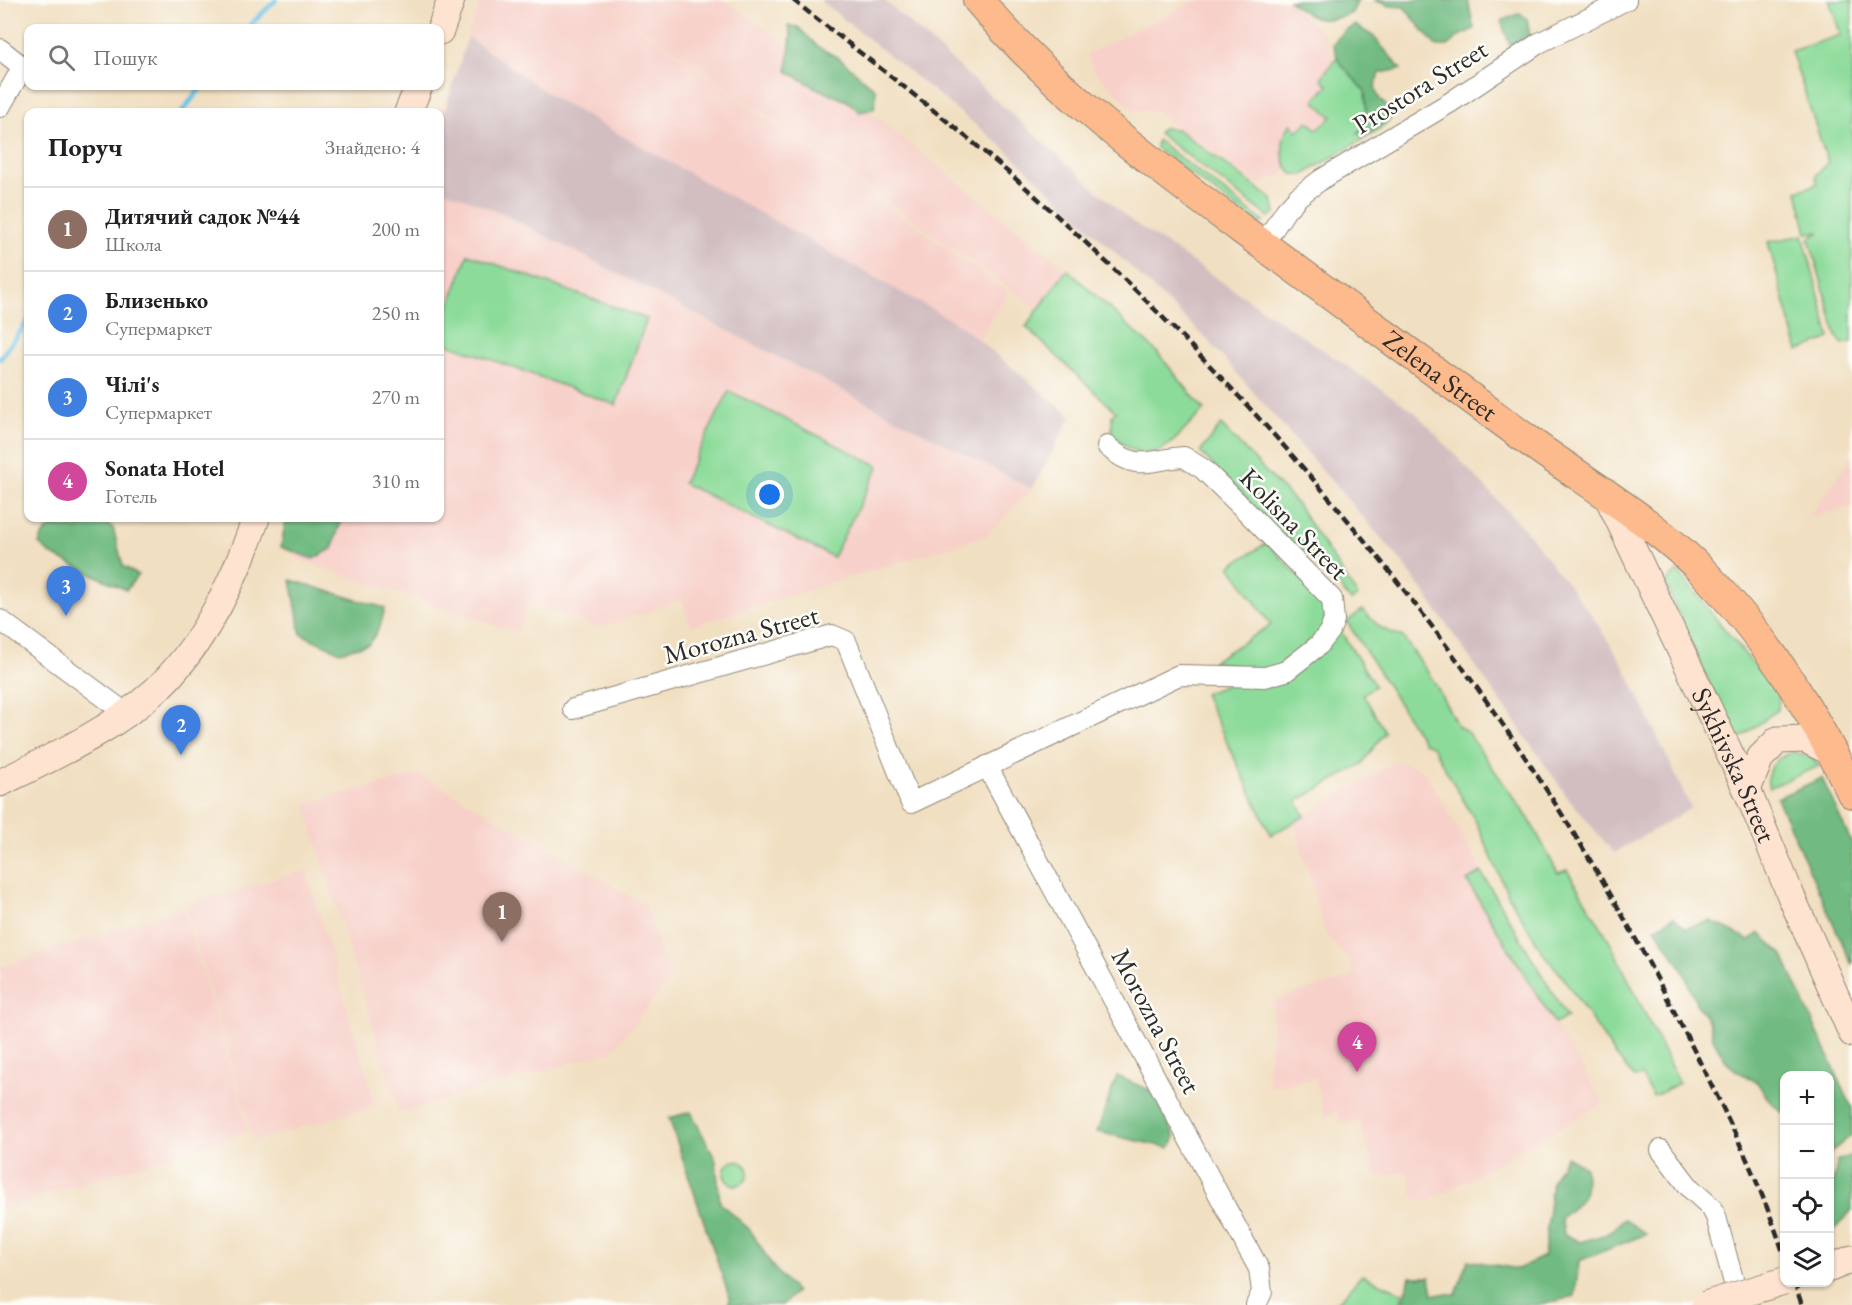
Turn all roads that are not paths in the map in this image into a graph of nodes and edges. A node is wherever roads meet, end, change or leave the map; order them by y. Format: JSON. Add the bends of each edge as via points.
{"nodes":[{"id":1,"x":451,"y":0,"type":"edge"},
{"id":2,"x":978,"y":0,"type":"edge"},
{"id":3,"x":1626,"y":0,"type":"edge"},
{"id":4,"x":442,"y":24,"type":"edge"},
{"id":5,"x":0,"y":49,"type":"edge"},
{"id":6,"x":417,"y":90,"type":"edge"},
{"id":7,"x":0,"y":107,"type":"edge"},
{"id":8,"x":410,"y":108,"type":"edge"},
{"id":9,"x":1263,"y":245,"type":"junction"},
{"id":10,"x":1107,"y":446,"type":"dead end"},
{"id":11,"x":1609,"y":499,"type":"junction"},
{"id":12,"x":254,"y":522,"type":"edge"},
{"id":13,"x":0,"y":620,"type":"edge"},
{"id":14,"x":1179,"y":675,"type":"joint"},
{"id":15,"x":573,"y":710,"type":"dead end"},
{"id":16,"x":127,"y":714,"type":"junction"},
{"id":17,"x":1833,"y":753,"type":"junction"},
{"id":18,"x":987,"y":766,"type":"junction"},
{"id":19,"x":0,"y":783,"type":"edge"},
{"id":20,"x":1747,"y":790,"type":"junction"},
{"id":21,"x":1852,"y":793,"type":"edge"},
{"id":22,"x":1852,"y":1033,"type":"edge"},
{"id":23,"x":1661,"y":1150,"type":"dead end"},
{"id":24,"x":1852,"y":1259,"type":"edge"},
{"id":25,"x":1834,"y":1266,"type":"edge"},
{"id":26,"x":1780,"y":1282,"type":"edge"},
{"id":27,"x":1256,"y":1305,"type":"edge"},
{"id":28,"x":1704,"y":1305,"type":"edge"},
{"id":29,"x":1740,"y":1305,"type":"edge"}],
"edges":[{"from":1,"to":4,"type":"main road"},
{"from":2,"to":9,"type":"main road","name":"Zelena Street","via":[[1035,62],[1077,100]]},
{"from":3,"to":9,"type":"street","name":"Prostora Street","via":[[1539,44],[1442,108],[1322,179],[1286,210]]},
{"from":5,"to":7,"type":"street","via":[[19,64],[20,72]]},
{"from":6,"to":8,"type":"main road"},
{"from":9,"to":11,"type":"main road","name":"Zelena Street"},
{"from":10,"to":14,"type":"street","name":"Kolisna Street","via":[[1136,463],[1176,458],[1192,461],[1332,599],[1334,620],[1330,631],[1309,656],[1286,671],[1249,678]]},
{"from":11,"to":17,"type":"main road","name":"Zelena Street","via":[[1645,522],[1705,574],[1793,683]]},
{"from":11,"to":20,"type":"main road","name":"Sykhivska Street"},
{"from":12,"to":16,"type":"main road","via":[[226,592],[184,660]]},
{"from":13,"to":16,"type":"street"},
{"from":14,"to":18,"type":"street","name":"Morozna Street"},
{"from":15,"to":18,"type":"street","name":"Morozna Street","via":[[832,635],[846,641],[911,803]]},
{"from":16,"to":19,"type":"main road"},
{"from":17,"to":20,"type":"main road","via":[[1804,740],[1778,740],[1760,758]]},
{"from":17,"to":21,"type":"main road","name":"Zelena Street"},
{"from":18,"to":27,"type":"street","name":"Morozna Street","via":[[1259,1269],[1262,1292]]},
{"from":20,"to":22,"type":"main road","name":"Sykhivska Street"},
{"from":23,"to":29,"type":"street","via":[[1690,1188],[1711,1207]]},
{"from":24,"to":25,"type":"main road"},
{"from":26,"to":28,"type":"main road","bridge":true}]}
